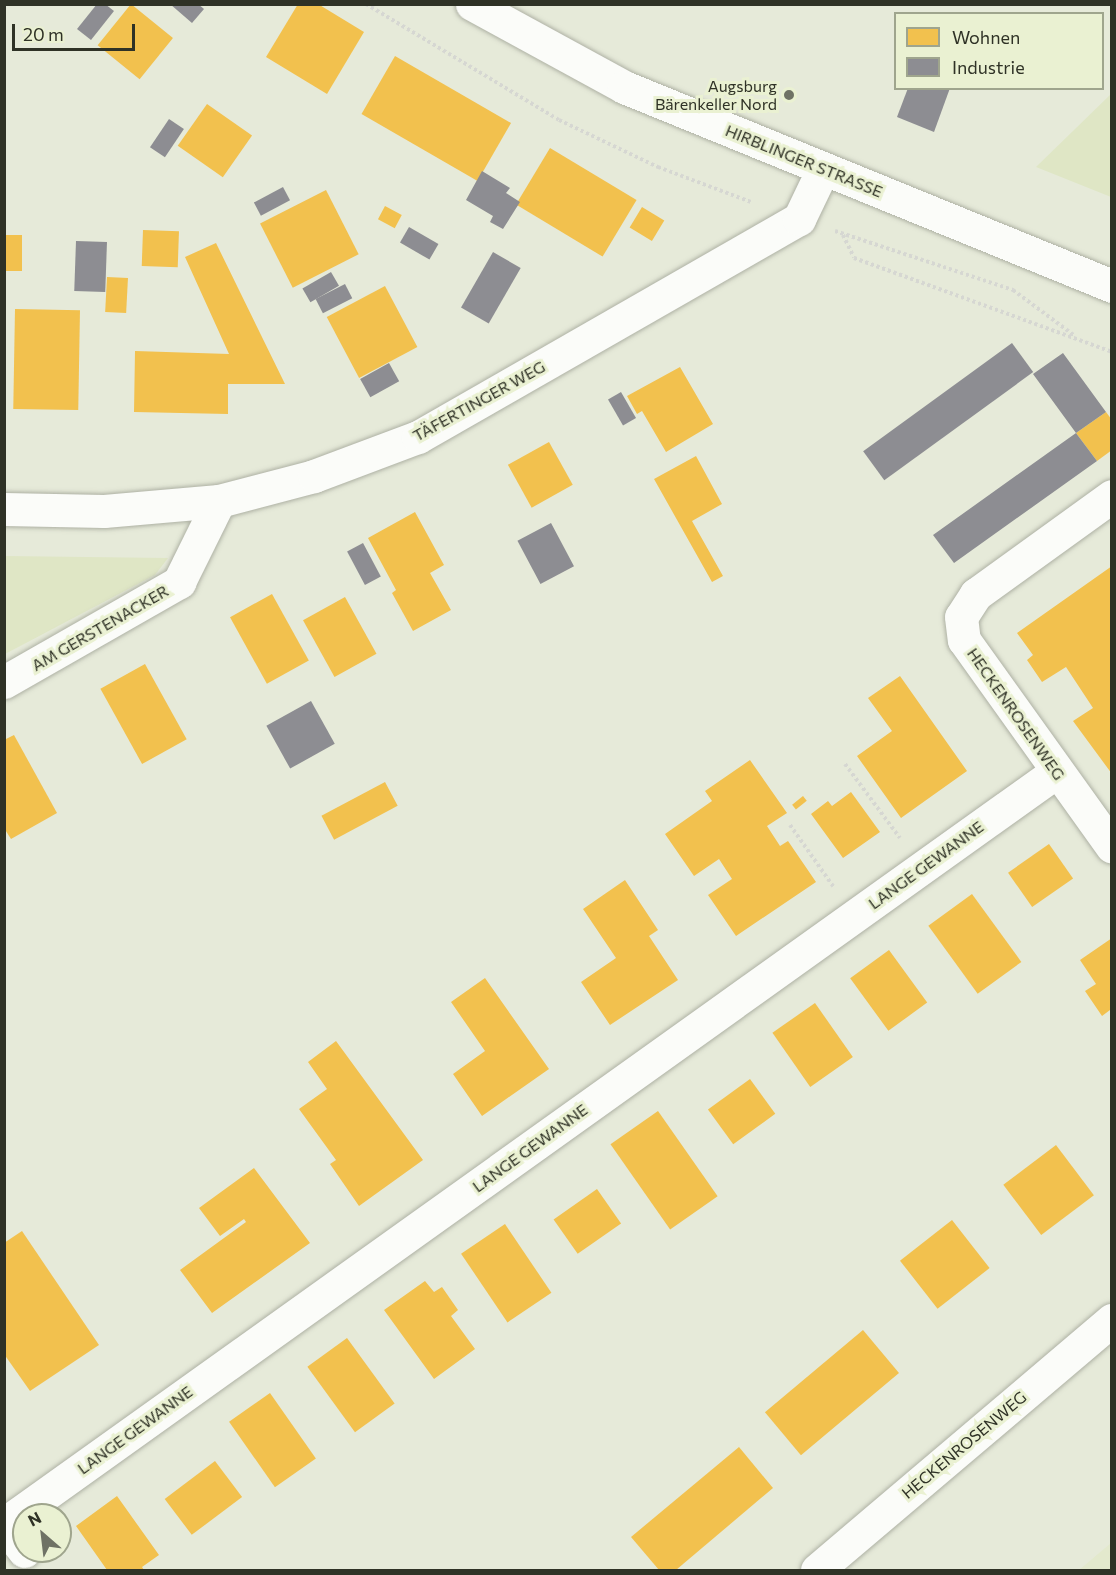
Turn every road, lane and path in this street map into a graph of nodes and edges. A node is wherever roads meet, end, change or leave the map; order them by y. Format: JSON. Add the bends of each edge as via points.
{"nodes":[{"id":1,"x":366,"y":4,"type":"edge"},
{"id":2,"x":472,"y":4,"type":"edge"},
{"id":3,"x":823,"y":170,"type":"junction"},
{"id":4,"x":799,"y":219,"type":"junction"},
{"id":5,"x":1112,"y":286,"type":"edge"},
{"id":6,"x":1075,"y":336,"type":"junction"},
{"id":7,"x":1112,"y":352,"type":"edge"},
{"id":8,"x":1112,"y":496,"type":"edge"},
{"id":9,"x":219,"y":501,"type":"junction"},
{"id":10,"x":4,"y":510,"type":"edge"},
{"id":11,"x":4,"y":682,"type":"edge"},
{"id":12,"x":845,"y":765,"type":"dead end"},
{"id":13,"x":1056,"y":772,"type":"junction"},
{"id":14,"x":790,"y":825,"type":"dead end"},
{"id":15,"x":1112,"y":847,"type":"edge"},
{"id":16,"x":922,"y":868,"type":"junction"},
{"id":17,"x":855,"y":916,"type":"junction"},
{"id":18,"x":1112,"y":1320,"type":"edge"},
{"id":19,"x":4,"y":1525,"type":"edge"},
{"id":20,"x":817,"y":1570,"type":"edge"}],
"edges":[{"from":1,"to":4,"type":"path","via":[[559,120],[658,167]]},
{"from":2,"to":3,"type":"street","name":"HIRBLINGER STRASSE","via":[[624,87]]},
{"from":3,"to":4,"type":"street"},
{"from":3,"to":5,"type":"street","name":"HIRBLINGER STRASSE"},
{"from":4,"to":9,"type":"street","name":"TÄFERTINGER WEG","via":[[418,437],[314,476]]},
{"from":6,"to":6,"type":"path","via":[[1013,290],[843,234],[854,258]]},
{"from":6,"to":7,"type":"path"},
{"from":8,"to":13,"type":"street","name":"HECKENROSENWEG","via":[[976,594],[961,617],[964,640]]},
{"from":9,"to":10,"type":"street","name":"TÄFERTINGER WEG","via":[[104,511]]},
{"from":9,"to":11,"type":"street","name":"AM GERSTENACKER","via":[[179,582]]},
{"from":12,"to":16,"type":"path"},
{"from":13,"to":15,"type":"street","name":"HECKENROSENWEG"},
{"from":13,"to":16,"type":"street","name":"LANGE GEWANNE"},
{"from":14,"to":17,"type":"path"},
{"from":16,"to":17,"type":"street","name":"LANGE GEWANNE"},
{"from":17,"to":19,"type":"street","name":"LANGE GEWANNE"},
{"from":18,"to":20,"type":"street","name":"HECKENROSENWEG"}]}
